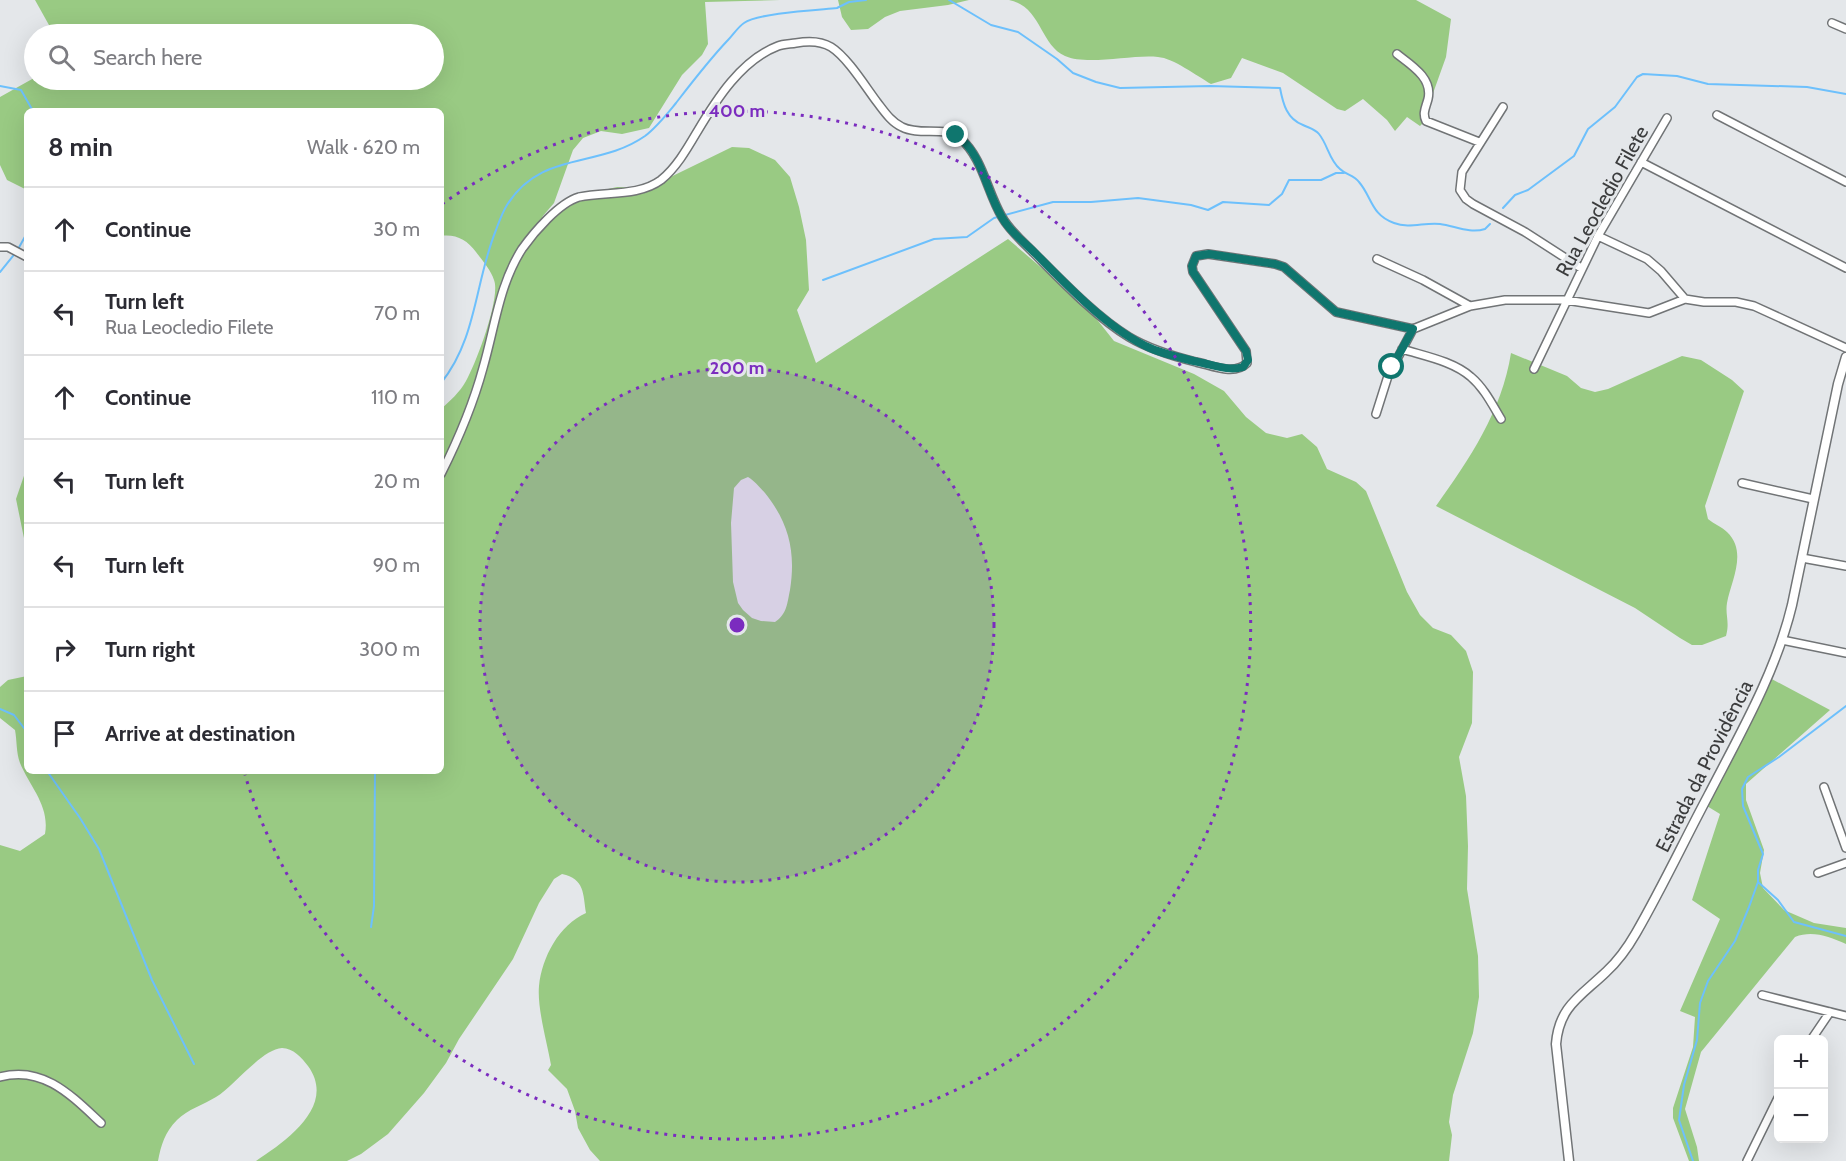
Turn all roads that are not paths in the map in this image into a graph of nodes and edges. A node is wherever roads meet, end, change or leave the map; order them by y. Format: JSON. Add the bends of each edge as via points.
{"nodes":[{"id":1,"x":1832,"y":23,"type":"dead end"},
{"id":2,"x":1846,"y":29,"type":"edge"},
{"id":3,"x":1397,"y":54,"type":"dead end"},
{"id":4,"x":1503,"y":106,"type":"dead end"},
{"id":5,"x":1717,"y":115,"type":"dead end"},
{"id":6,"x":1667,"y":117,"type":"dead end"},
{"id":7,"x":1479,"y":142,"type":"junction"},
{"id":8,"x":1641,"y":162,"type":"junction"},
{"id":9,"x":1846,"y":182,"type":"edge"},
{"id":10,"x":1598,"y":236,"type":"junction"},
{"id":11,"x":0,"y":247,"type":"edge"},
{"id":12,"x":24,"y":255,"type":"edge"},
{"id":13,"x":1377,"y":259,"type":"dead end"},
{"id":14,"x":1581,"y":268,"type":"junction"},
{"id":15,"x":1846,"y":268,"type":"edge"},
{"id":16,"x":1685,"y":299,"type":"junction"},
{"id":17,"x":1566,"y":300,"type":"junction"},
{"id":18,"x":1470,"y":306,"type":"junction"},
{"id":19,"x":1413,"y":329,"type":"junction"},
{"id":20,"x":1846,"y":348,"type":"edge"},
{"id":21,"x":1402,"y":349,"type":"junction"},
{"id":22,"x":1846,"y":357,"type":"edge"},
{"id":23,"x":1534,"y":369,"type":"dead end"},
{"id":24,"x":1376,"y":414,"type":"dead end"},
{"id":25,"x":1501,"y":419,"type":"dead end"},
{"id":26,"x":444,"y":468,"type":"edge"},
{"id":27,"x":1742,"y":483,"type":"dead end"},
{"id":28,"x":1813,"y":500,"type":"junction"},
{"id":29,"x":1802,"y":558,"type":"junction"},
{"id":30,"x":1846,"y":566,"type":"edge"},
{"id":31,"x":1782,"y":639,"type":"junction"},
{"id":32,"x":1846,"y":653,"type":"edge"},
{"id":33,"x":1824,"y":787,"type":"dead end"},
{"id":34,"x":1846,"y":848,"type":"edge"},
{"id":35,"x":1846,"y":863,"type":"edge"},
{"id":36,"x":1818,"y":873,"type":"dead end"},
{"id":37,"x":1762,"y":995,"type":"dead end"},
{"id":38,"x":1830,"y":1012,"type":"junction"},
{"id":39,"x":1846,"y":1016,"type":"edge"},
{"id":40,"x":1814,"y":1035,"type":"edge"},
{"id":41,"x":0,"y":1077,"type":"edge"},
{"id":42,"x":1774,"y":1108,"type":"edge"},
{"id":43,"x":100,"y":1123,"type":"dead end"},
{"id":44,"x":1569,"y":1161,"type":"edge"},
{"id":45,"x":1747,"y":1161,"type":"edge"}],
"edges":[{"from":1,"to":2,"type":"street"},
{"from":3,"to":7,"type":"street","via":[[1426,83],[1426,122]]},
{"from":4,"to":7,"type":"street"},
{"from":5,"to":9,"type":"street"},
{"from":6,"to":8,"type":"street","name":"Rua Leocledio Filete"},
{"from":7,"to":14,"type":"street","via":[[1459,185],[1466,200]]},
{"from":8,"to":10,"type":"street","name":"Rua Leocledio Filete"},
{"from":8,"to":15,"type":"street"},
{"from":10,"to":14,"type":"street","name":"Rua Leocledio Filete"},
{"from":10,"to":16,"type":"street","via":[[1647,259]]},
{"from":11,"to":12,"type":"street"},
{"from":13,"to":18,"type":"street"},
{"from":14,"to":17,"type":"street","name":"Rua Leocledio Filete"},
{"from":16,"to":17,"type":"street","via":[[1649,313]]},
{"from":16,"to":20,"type":"street","via":[[1754,306]]},
{"from":17,"to":18,"type":"street","name":"Rua Leocledio Filete","via":[[1504,300]]},
{"from":17,"to":23,"type":"street","name":"Rua Leocledio Filete"},
{"from":18,"to":19,"type":"street","name":"Rua Leocledio Filete"},
{"from":19,"to":21,"type":"street"},
{"from":19,"to":26,"type":"street","via":[[1342,315],[1284,267],[1201,254],[1193,260],[1193,272],[1246,351],[1247,363],[1232,369],[1150,348],[1115,328],[1010,229],[972,151],[960,138],[899,126],[832,48],[802,42],[778,46],[734,78],[673,168],[658,182],[636,190],[576,198],[543,223],[524,246],[504,284],[464,427]]},
{"from":21,"to":24,"type":"street"},
{"from":21,"to":25,"type":"street","via":[[1471,377]]},
{"from":22,"to":28,"type":"street","name":"Estrada da Providência"},
{"from":27,"to":28,"type":"street"},
{"from":28,"to":29,"type":"street","name":"Estrada da Providência"},
{"from":29,"to":30,"type":"street"},
{"from":29,"to":31,"type":"street","name":"Estrada da Providência"},
{"from":31,"to":32,"type":"street"},
{"from":31,"to":44,"type":"street","name":"Estrada da Providência","via":[[1754,706],[1636,933],[1616,961],[1570,1004],[1559,1025],[1556,1044]]},
{"from":33,"to":34,"type":"street"},
{"from":35,"to":36,"type":"street"},
{"from":37,"to":38,"type":"street"},
{"from":38,"to":39,"type":"street"},
{"from":38,"to":40,"type":"street"},
{"from":41,"to":43,"type":"street","via":[[31,1074],[54,1084]]},
{"from":42,"to":45,"type":"street"}]}
